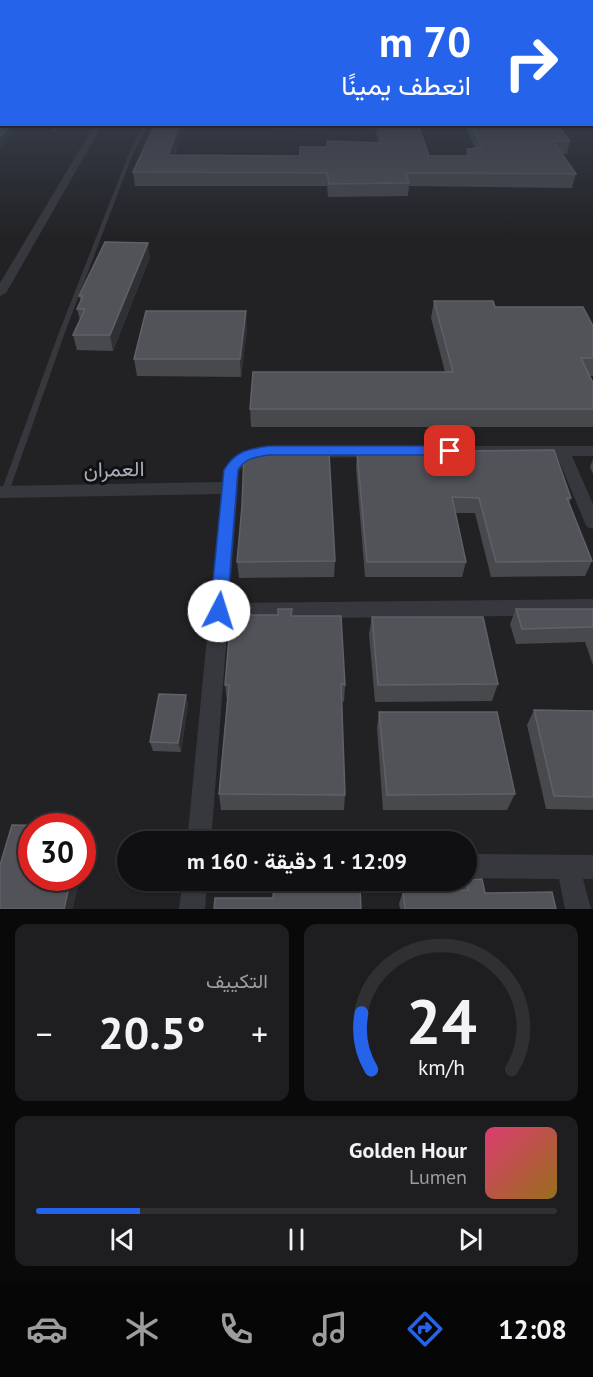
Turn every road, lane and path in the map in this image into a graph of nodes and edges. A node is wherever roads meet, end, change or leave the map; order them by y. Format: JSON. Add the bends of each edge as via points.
{"nodes":[{"id":1,"x":81,"y":154,"type":"edge"},
{"id":2,"x":131,"y":154,"type":"edge"},
{"id":3,"x":0,"y":293,"type":"edge"},
{"id":4,"x":562,"y":451,"type":"junction"},
{"id":5,"x":593,"y":451,"type":"edge"},
{"id":6,"x":229,"y":488,"type":"junction"},
{"id":7,"x":2,"y":492,"type":"edge"},
{"id":8,"x":593,"y":523,"type":"edge"},
{"id":9,"x":593,"y":607,"type":"edge"},
{"id":10,"x":219,"y":611,"type":"junction"},
{"id":11,"x":200,"y":831,"type":"edge"},
{"id":12,"x":477,"y":866,"type":"edge"},
{"id":13,"x":568,"y":866,"type":"junction"},
{"id":14,"x":593,"y":867,"type":"edge"},
{"id":15,"x":194,"y":891,"type":"edge"},
{"id":16,"x":192,"y":909,"type":"edge"},
{"id":17,"x":578,"y":909,"type":"edge"}],
"edges":[{"from":1,"to":3,"type":"street"},
{"from":2,"to":7,"type":"lane"},
{"from":4,"to":5,"type":"street"},
{"from":4,"to":6,"type":"street","via":[[247,453],[231,470]]},
{"from":4,"to":8,"type":"street"},
{"from":6,"to":7,"type":"street","name":"العمران"},
{"from":6,"to":10,"type":"street"},
{"from":9,"to":10,"type":"street"},
{"from":10,"to":11,"type":"street"},
{"from":12,"to":13,"type":"street"},
{"from":13,"to":14,"type":"street"},
{"from":13,"to":17,"type":"street"},
{"from":15,"to":16,"type":"street"}]}
